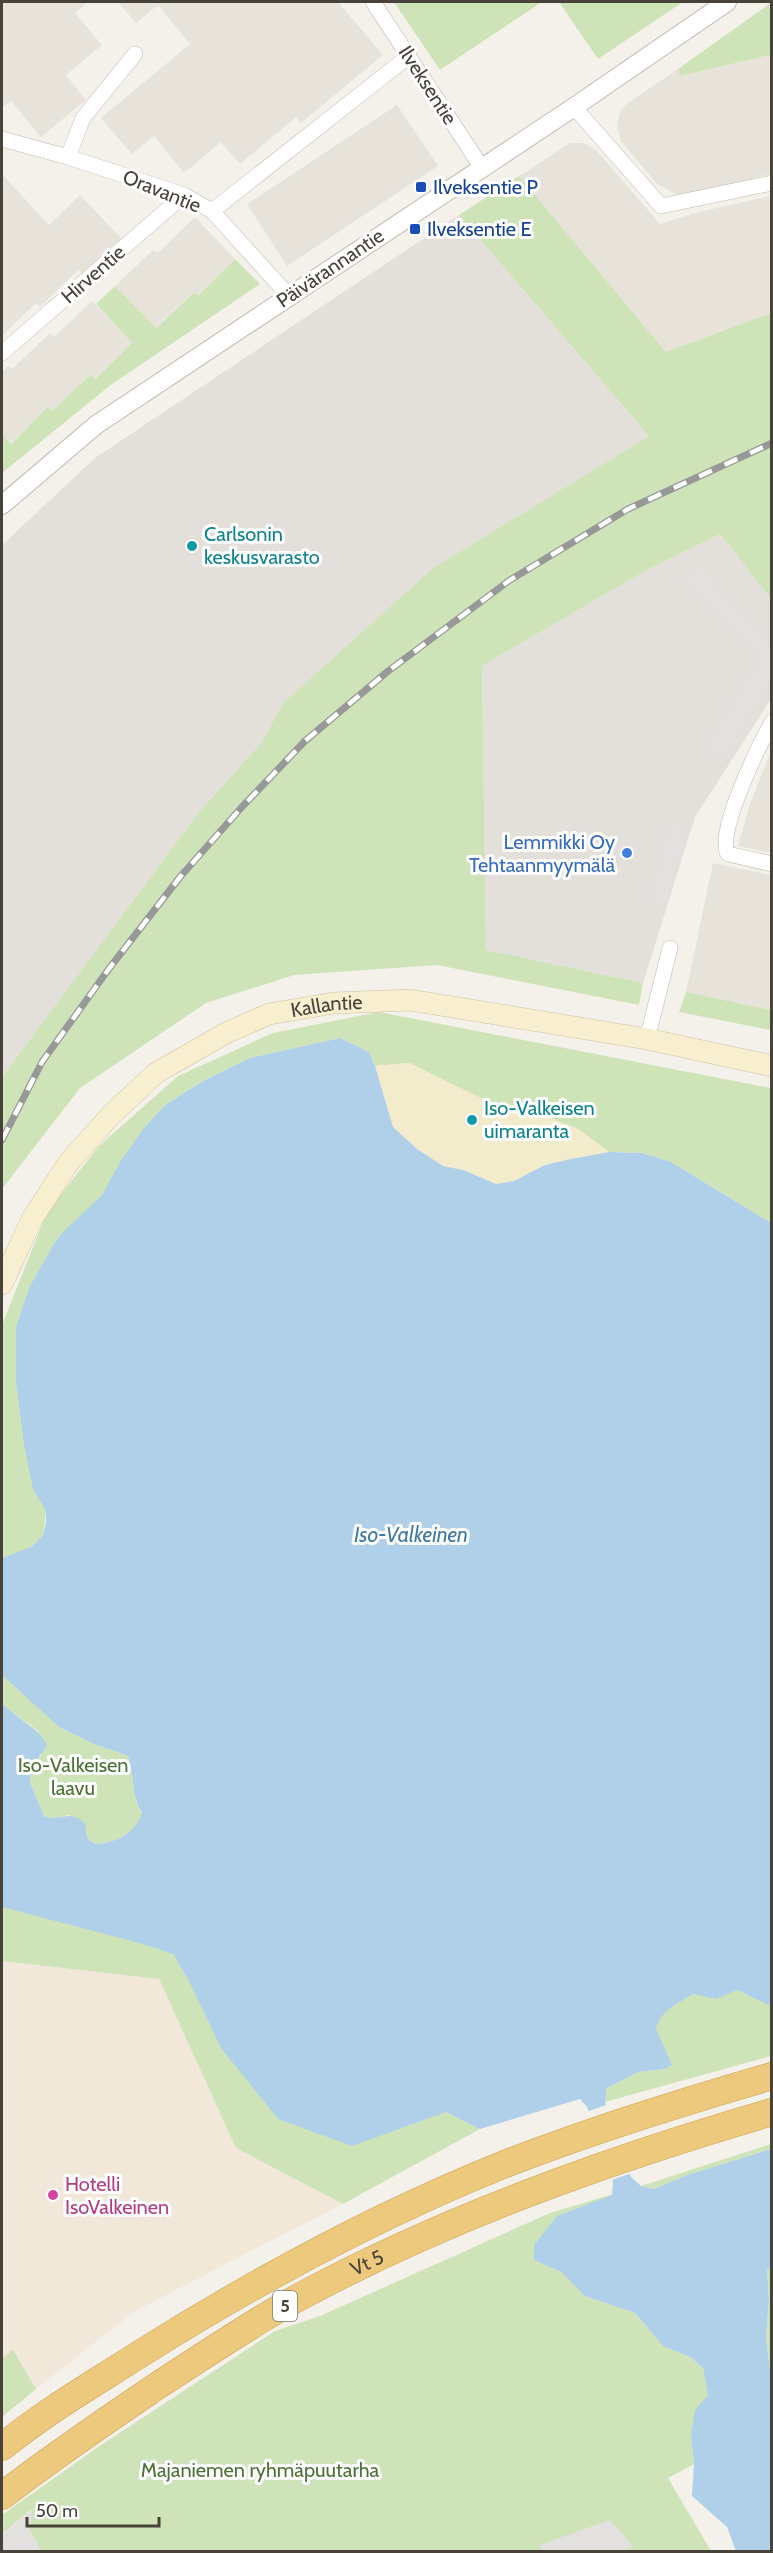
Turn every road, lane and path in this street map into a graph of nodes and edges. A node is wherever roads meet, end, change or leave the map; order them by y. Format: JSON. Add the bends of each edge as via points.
{"nodes":[{"id":1,"x":374,"y":2,"type":"edge"},
{"id":2,"x":727,"y":2,"type":"edge"},
{"id":3,"x":135,"y":54,"type":"dead end"},
{"id":4,"x":409,"y":56,"type":"junction"},
{"id":5,"x":574,"y":107,"type":"junction"},
{"id":6,"x":2,"y":139,"type":"edge"},
{"id":7,"x":68,"y":157,"type":"junction"},
{"id":8,"x":482,"y":168,"type":"junction"},
{"id":9,"x":771,"y":183,"type":"edge"},
{"id":10,"x":184,"y":195,"type":"junction"},
{"id":11,"x":212,"y":211,"type":"junction"},
{"id":12,"x":289,"y":296,"type":"junction"},
{"id":13,"x":2,"y":353,"type":"edge"},
{"id":14,"x":2,"y":505,"type":"edge"},
{"id":15,"x":771,"y":722,"type":"edge"},
{"id":16,"x":771,"y":864,"type":"edge"},
{"id":17,"x":670,"y":948,"type":"dead end"},
{"id":18,"x":647,"y":1039,"type":"junction"},
{"id":19,"x":771,"y":1066,"type":"edge"},
{"id":20,"x":2,"y":1284,"type":"edge"},
{"id":21,"x":771,"y":2076,"type":"edge"},
{"id":22,"x":771,"y":2112,"type":"edge"},
{"id":23,"x":2,"y":2447,"type":"edge"},
{"id":24,"x":2,"y":2496,"type":"edge"}],
"edges":[{"from":1,"to":4,"type":"street","name":"Ilveksentie"},
{"from":2,"to":5,"type":"street","name":"Päivärannantie"},
{"from":3,"to":7,"type":"street","via":[[83,118]]},
{"from":4,"to":8,"type":"street","name":"Ilveksentie"},
{"from":4,"to":11,"type":"street"},
{"from":5,"to":8,"type":"street","name":"Päivärannantie"},
{"from":5,"to":9,"type":"street","via":[[661,207]]},
{"from":6,"to":7,"type":"street","name":"Oravantie"},
{"from":7,"to":10,"type":"street","name":"Oravantie"},
{"from":8,"to":12,"type":"street","name":"Päivärannantie"},
{"from":10,"to":11,"type":"street","name":"Oravantie"},
{"from":10,"to":13,"type":"street","name":"Hirventie"},
{"from":11,"to":12,"type":"street","name":"Oravantie"},
{"from":12,"to":14,"type":"street","name":"Päivärannantie","via":[[96,425]]},
{"from":15,"to":16,"type":"street","via":[[738,795],[724,839],[724,848],[734,856]]},
{"from":17,"to":18,"type":"street"},
{"from":18,"to":19,"type":"main road","name":"Kallantie"},
{"from":18,"to":20,"type":"main road","name":"Kallantie","via":[[410,1000],[334,1003],[269,1014],[226,1033],[156,1073],[112,1114],[69,1162],[38,1210]]},
{"from":21,"to":23,"type":"highway","name":"Vt 5","number":"5","via":[[586,2134],[401,2210],[191,2321],[33,2422]]},
{"from":22,"to":24,"type":"highway","name":"Vt 5","number":"5","via":[[597,2167],[519,2197],[303,2295],[54,2455]]}]}
